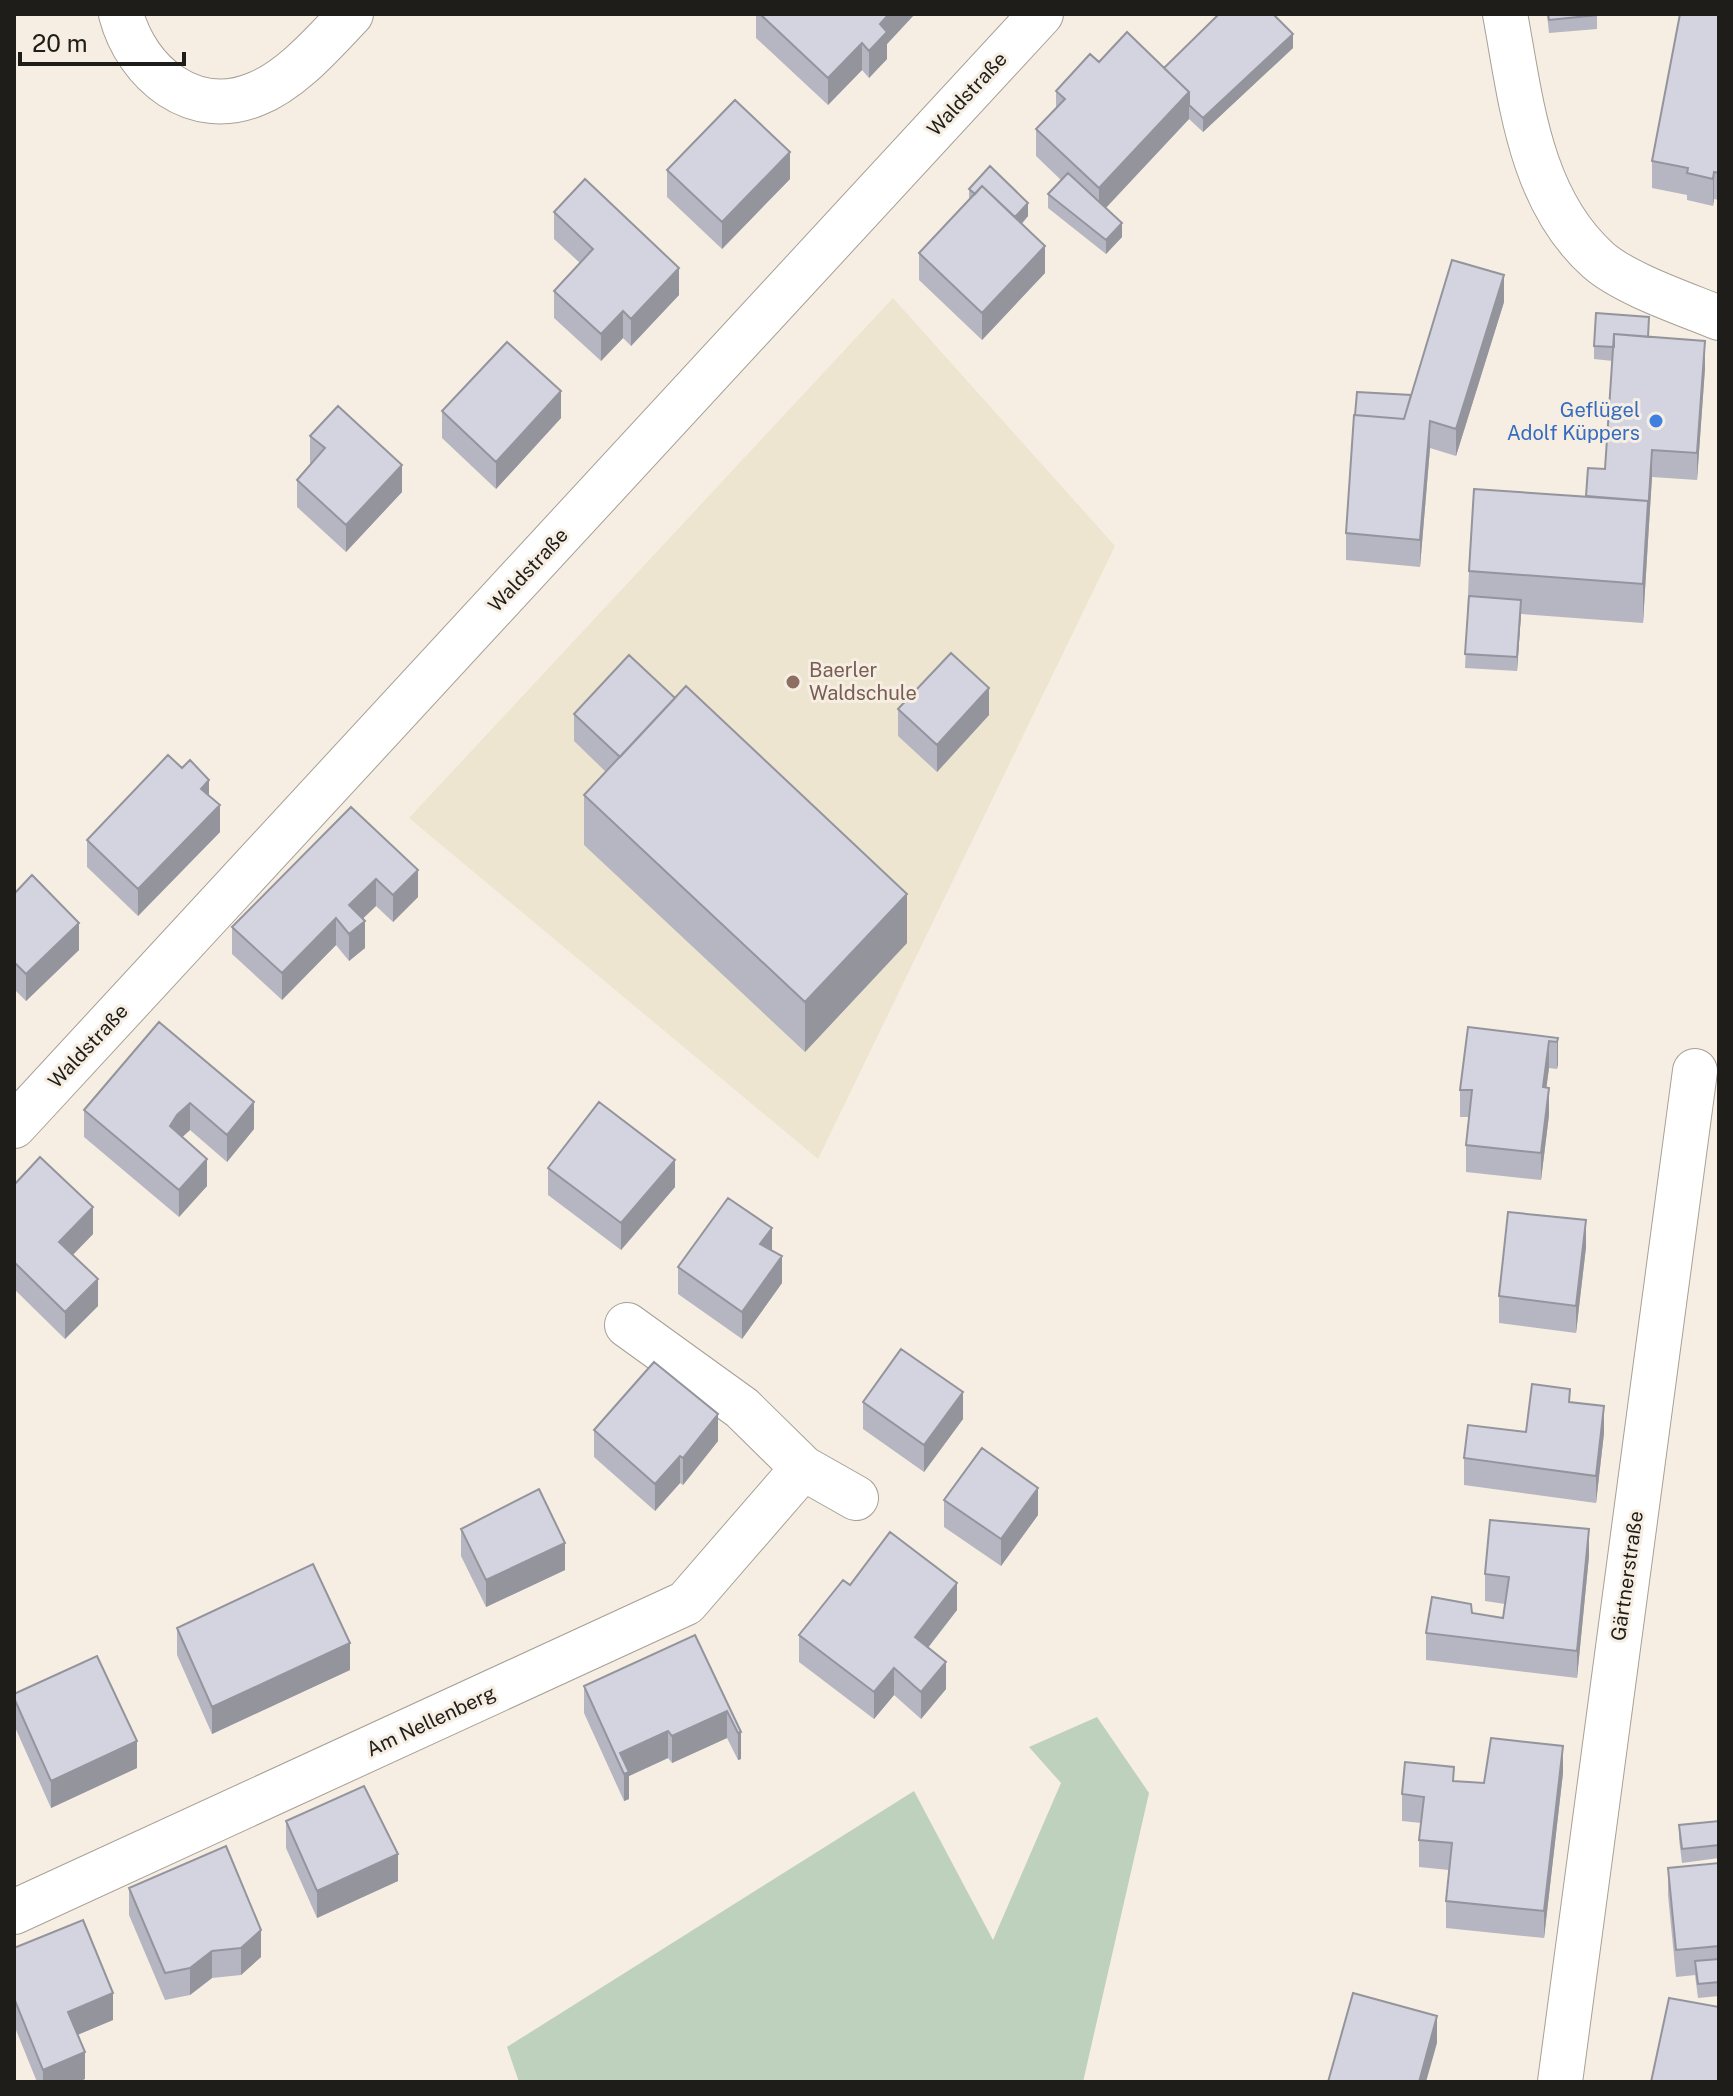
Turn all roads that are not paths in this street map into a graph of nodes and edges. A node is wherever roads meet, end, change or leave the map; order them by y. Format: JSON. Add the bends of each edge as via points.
{"nodes":[{"id":1,"x":121,"y":14,"type":"edge"},
{"id":2,"x":351,"y":14,"type":"edge"},
{"id":3,"x":1041,"y":14,"type":"edge"},
{"id":4,"x":1505,"y":14,"type":"edge"},
{"id":5,"x":1719,"y":318,"type":"edge"},
{"id":6,"x":1695,"y":1071,"type":"dead end"},
{"id":7,"x":14,"y":1125,"type":"edge"},
{"id":8,"x":627,"y":1325,"type":"dead end"},
{"id":9,"x":803,"y":1468,"type":"junction"},
{"id":10,"x":856,"y":1498,"type":"dead end"},
{"id":11,"x":14,"y":1912,"type":"edge"},
{"id":12,"x":1560,"y":2082,"type":"edge"}],
"edges":[{"from":1,"to":2,"type":"street","via":[[126,31],[154,72],[185,97],[217,102],[257,94],[293,69]]},
{"from":3,"to":7,"type":"street","name":"Waldstraße"},
{"from":4,"to":5,"type":"street","via":[[1530,145],[1556,207],[1599,261],[1661,295]]},
{"from":6,"to":12,"type":"street","name":"Gärtnerstraße"},
{"from":8,"to":9,"type":"street","via":[[742,1408]]},
{"from":9,"to":10,"type":"street"},
{"from":9,"to":11,"type":"street","name":"Am Nellenberg","via":[[686,1603]]}]}
